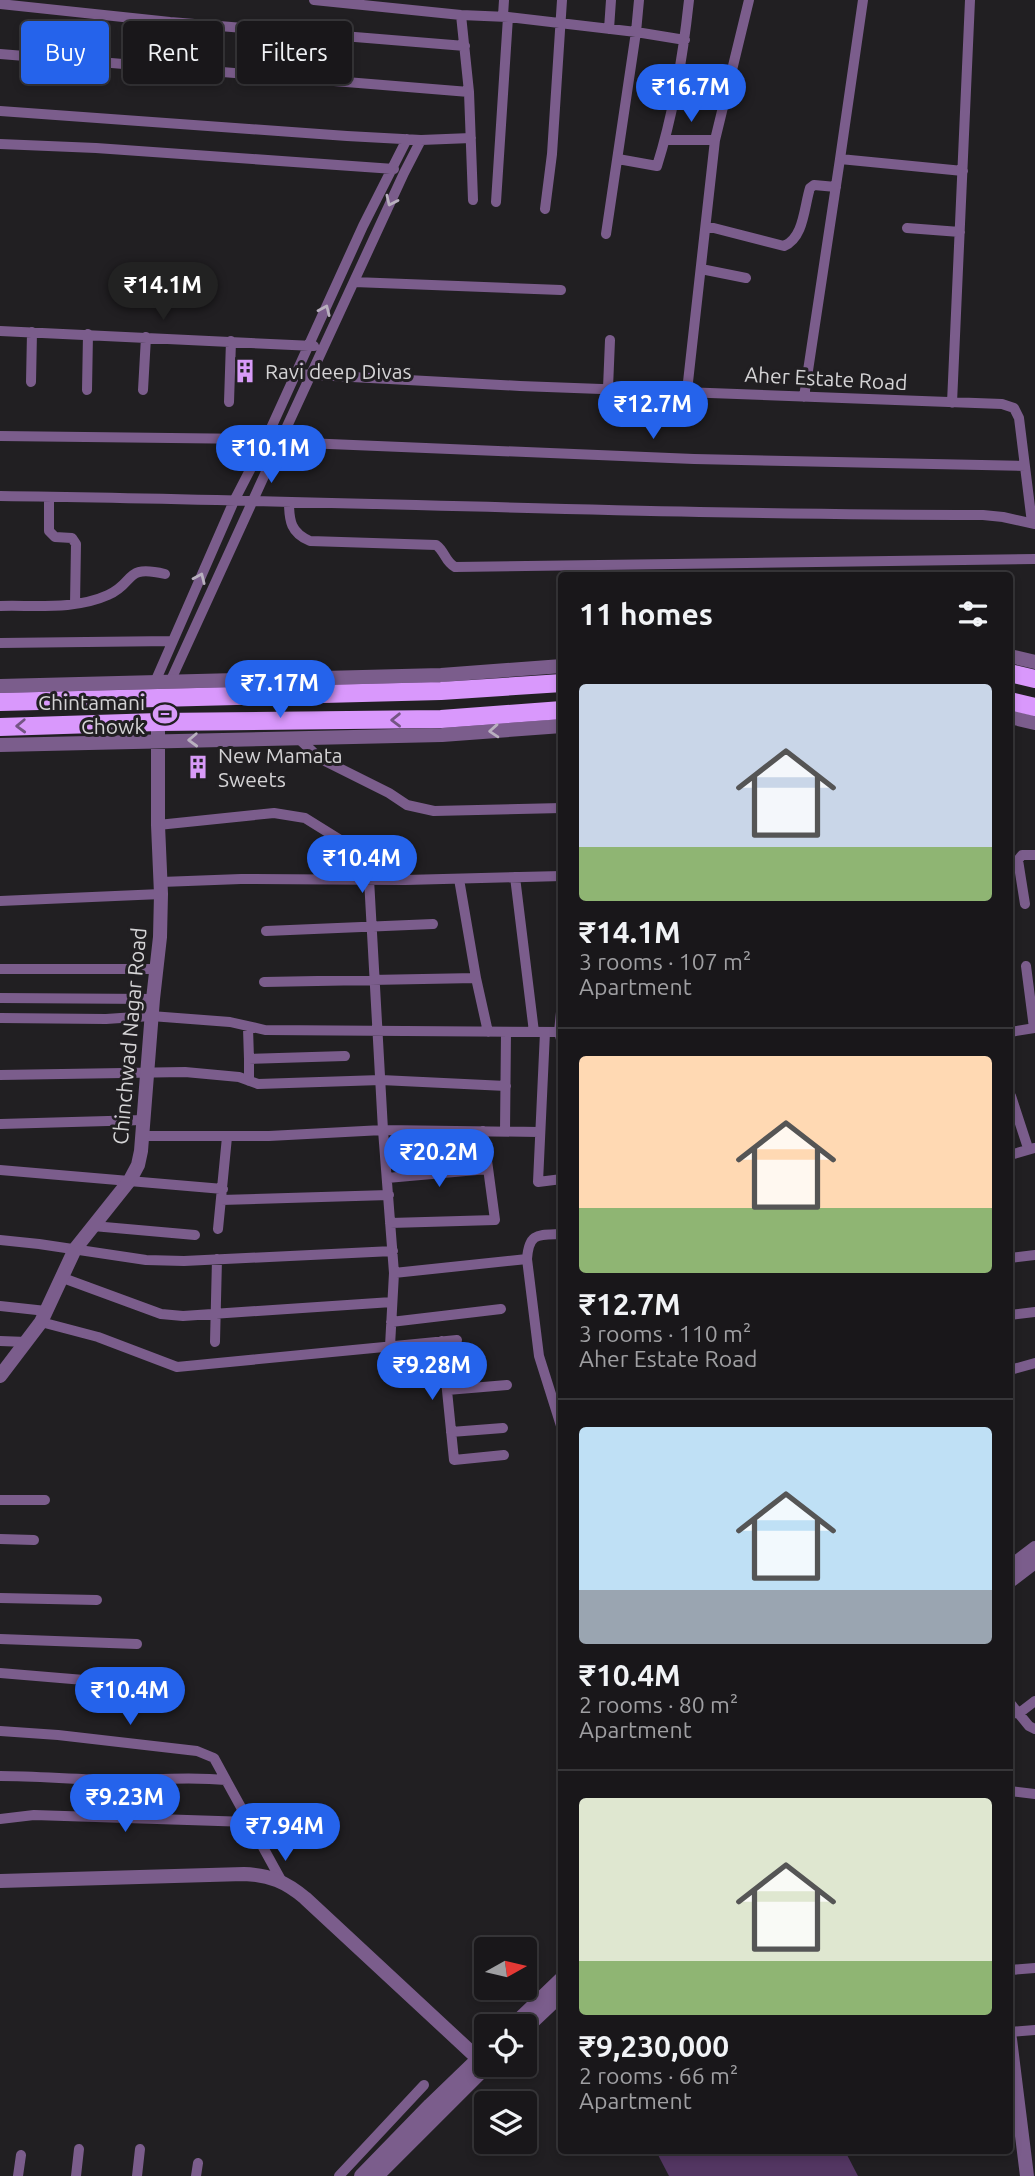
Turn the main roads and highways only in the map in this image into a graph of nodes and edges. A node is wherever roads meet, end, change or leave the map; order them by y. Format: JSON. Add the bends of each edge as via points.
{"nodes":[{"id":1,"x":1013,"y":674,"type":"edge"},
{"id":2,"x":1035,"y":679,"type":"edge"},
{"id":3,"x":558,"y":683,"type":"edge"},
{"id":4,"x":0,"y":702,"type":"edge"},
{"id":5,"x":1013,"y":702,"type":"edge"},
{"id":6,"x":1035,"y":707,"type":"edge"},
{"id":7,"x":558,"y":710,"type":"edge"},
{"id":8,"x":0,"y":727,"type":"edge"}],
"edges":[{"from":1,"to":2,"type":"main road"},
{"from":3,"to":4,"type":"main road","via":[[441,691],[159,690]]},
{"from":5,"to":6,"type":"main road"},
{"from":7,"to":8,"type":"main road","one_way":true,"via":[[441,719]]}]}
